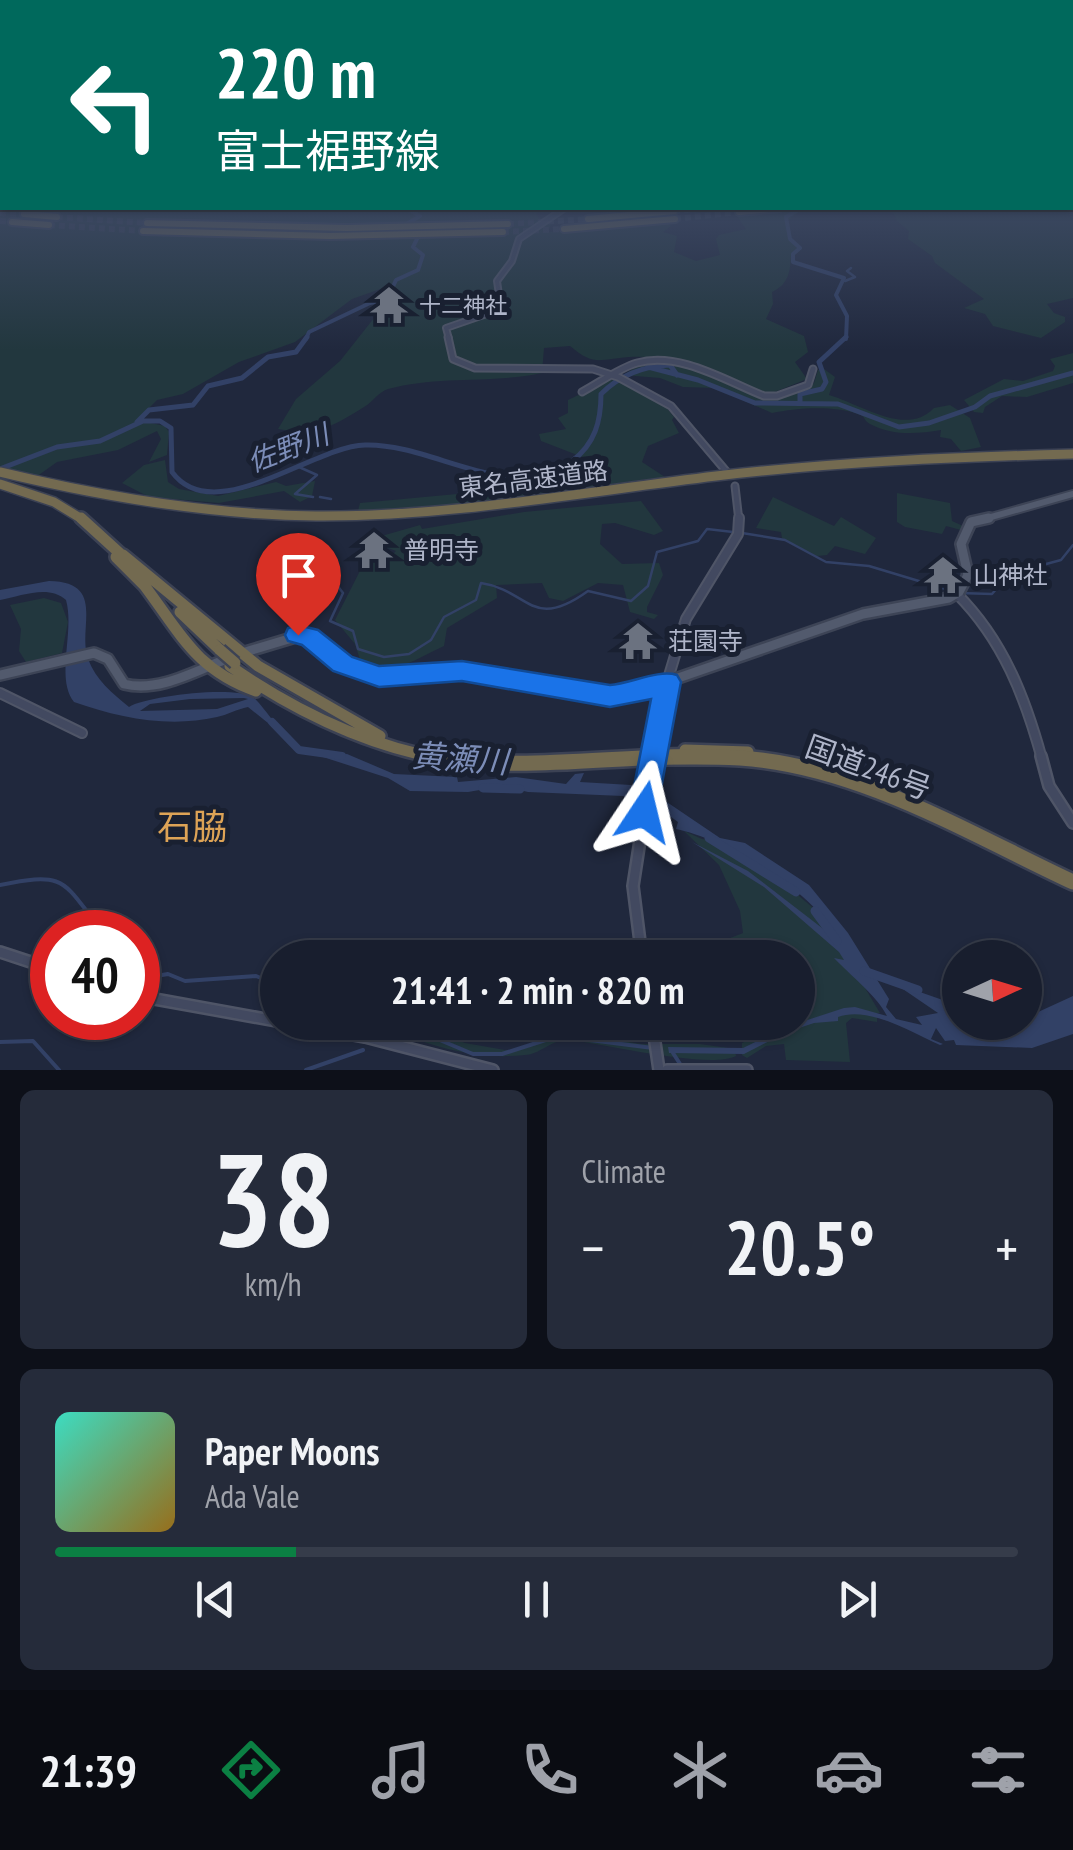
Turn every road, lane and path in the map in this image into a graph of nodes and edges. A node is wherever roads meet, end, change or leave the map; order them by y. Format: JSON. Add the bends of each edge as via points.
{"nodes":[{"id":1,"x":515,"y":250,"type":"edge"},
{"id":2,"x":812,"y":369,"type":"dead end"},
{"id":3,"x":616,"y":376,"type":"junction"},
{"id":4,"x":582,"y":392,"type":"dead end"},
{"id":5,"x":1073,"y":456,"type":"edge"},
{"id":6,"x":726,"y":471,"type":"dead end"},
{"id":7,"x":3,"y":480,"type":"edge"},
{"id":8,"x":735,"y":486,"type":"dead end"},
{"id":9,"x":1073,"y":494,"type":"edge"},
{"id":10,"x":123,"y":556,"type":"junction"},
{"id":11,"x":144,"y":585,"type":"junction"},
{"id":12,"x":957,"y":594,"type":"junction"},
{"id":13,"x":217,"y":652,"type":"junction"},
{"id":14,"x":235,"y":661,"type":"junction"},
{"id":15,"x":206,"y":667,"type":"junction"},
{"id":16,"x":0,"y":675,"type":"edge"},
{"id":17,"x":668,"y":682,"type":"junction"},
{"id":18,"x":0,"y":692,"type":"edge"},
{"id":19,"x":82,"y":733,"type":"dead end"},
{"id":20,"x":422,"y":754,"type":"junction"},
{"id":21,"x":654,"y":755,"type":"junction"},
{"id":22,"x":1073,"y":823,"type":"edge"},
{"id":23,"x":1073,"y":878,"type":"edge"},
{"id":24,"x":640,"y":940,"type":"edge"},
{"id":25,"x":0,"y":952,"type":"edge"},
{"id":26,"x":30,"y":962,"type":"edge"},
{"id":27,"x":160,"y":1000,"type":"edge"},
{"id":28,"x":654,"y":1040,"type":"edge"},
{"id":29,"x":683,"y":1068,"type":"edge"},
{"id":30,"x":493,"y":1070,"type":"edge"},
{"id":31,"x":659,"y":1070,"type":"edge"},
{"id":32,"x":667,"y":1070,"type":"edge"},
{"id":33,"x":747,"y":1070,"type":"edge"}],
"edges":[{"from":1,"to":3,"type":"street","via":[[496,281],[501,309],[444,331],[451,356],[458,363]]},
{"from":2,"to":3,"type":"street","via":[[808,385],[774,396],[668,359],[638,362]]},
{"from":3,"to":4,"type":"street"},
{"from":3,"to":6,"type":"street","via":[[671,406]]},
{"from":5,"to":7,"type":"highway","name":"東名高速道路","via":[[830,470],[353,520],[188,513]]},
{"from":7,"to":10,"type":"highway","name":"国道246号","via":[[84,517]]},
{"from":7,"to":11,"type":"highway","name":"国道246号","via":[[79,520]]},
{"from":8,"to":17,"type":"street","via":[[738,534],[686,619]]},
{"from":9,"to":12,"type":"main road","via":[[971,522],[961,544],[968,575]]},
{"from":10,"to":13,"type":"highway","name":"国道246号"},
{"from":10,"to":14,"type":"highway"},
{"from":11,"to":13,"type":"highway","name":"国道246号"},
{"from":11,"to":15,"type":"highway"},
{"from":12,"to":17,"type":"main road","via":[[863,614]]},
{"from":12,"to":22,"type":"street","via":[[977,614],[1025,696],[1049,786]]},
{"from":13,"to":14,"type":"highway","name":"国道246号","bridge":true},
{"from":14,"to":15,"type":"main road"},
{"from":14,"to":17,"type":"main road","via":[[302,635],[342,664],[379,677],[462,671],[610,696]]},
{"from":14,"to":20,"type":"highway","name":"国道246号","via":[[293,705]]},
{"from":14,"to":21,"type":"highway","name":"国道246号","via":[[270,687],[421,749],[476,756]]},
{"from":15,"to":16,"type":"main road","via":[[139,688],[124,684],[108,660],[94,653]]},
{"from":15,"to":20,"type":"highway","via":[[354,738]]},
{"from":17,"to":21,"type":"street"},
{"from":18,"to":19,"type":"street"},
{"from":20,"to":21,"type":"highway","name":"国道246号","via":[[499,762]]},
{"from":21,"to":23,"type":"highway","name":"国道246号","via":[[750,758],[822,773]]},
{"from":21,"to":24,"type":"street","via":[[633,886]]},
{"from":25,"to":26,"type":"street"},
{"from":27,"to":30,"type":"street","via":[[365,1037]]},
{"from":28,"to":31,"type":"street"},
{"from":29,"to":32,"type":"street"},
{"from":29,"to":33,"type":"main road"}]}
